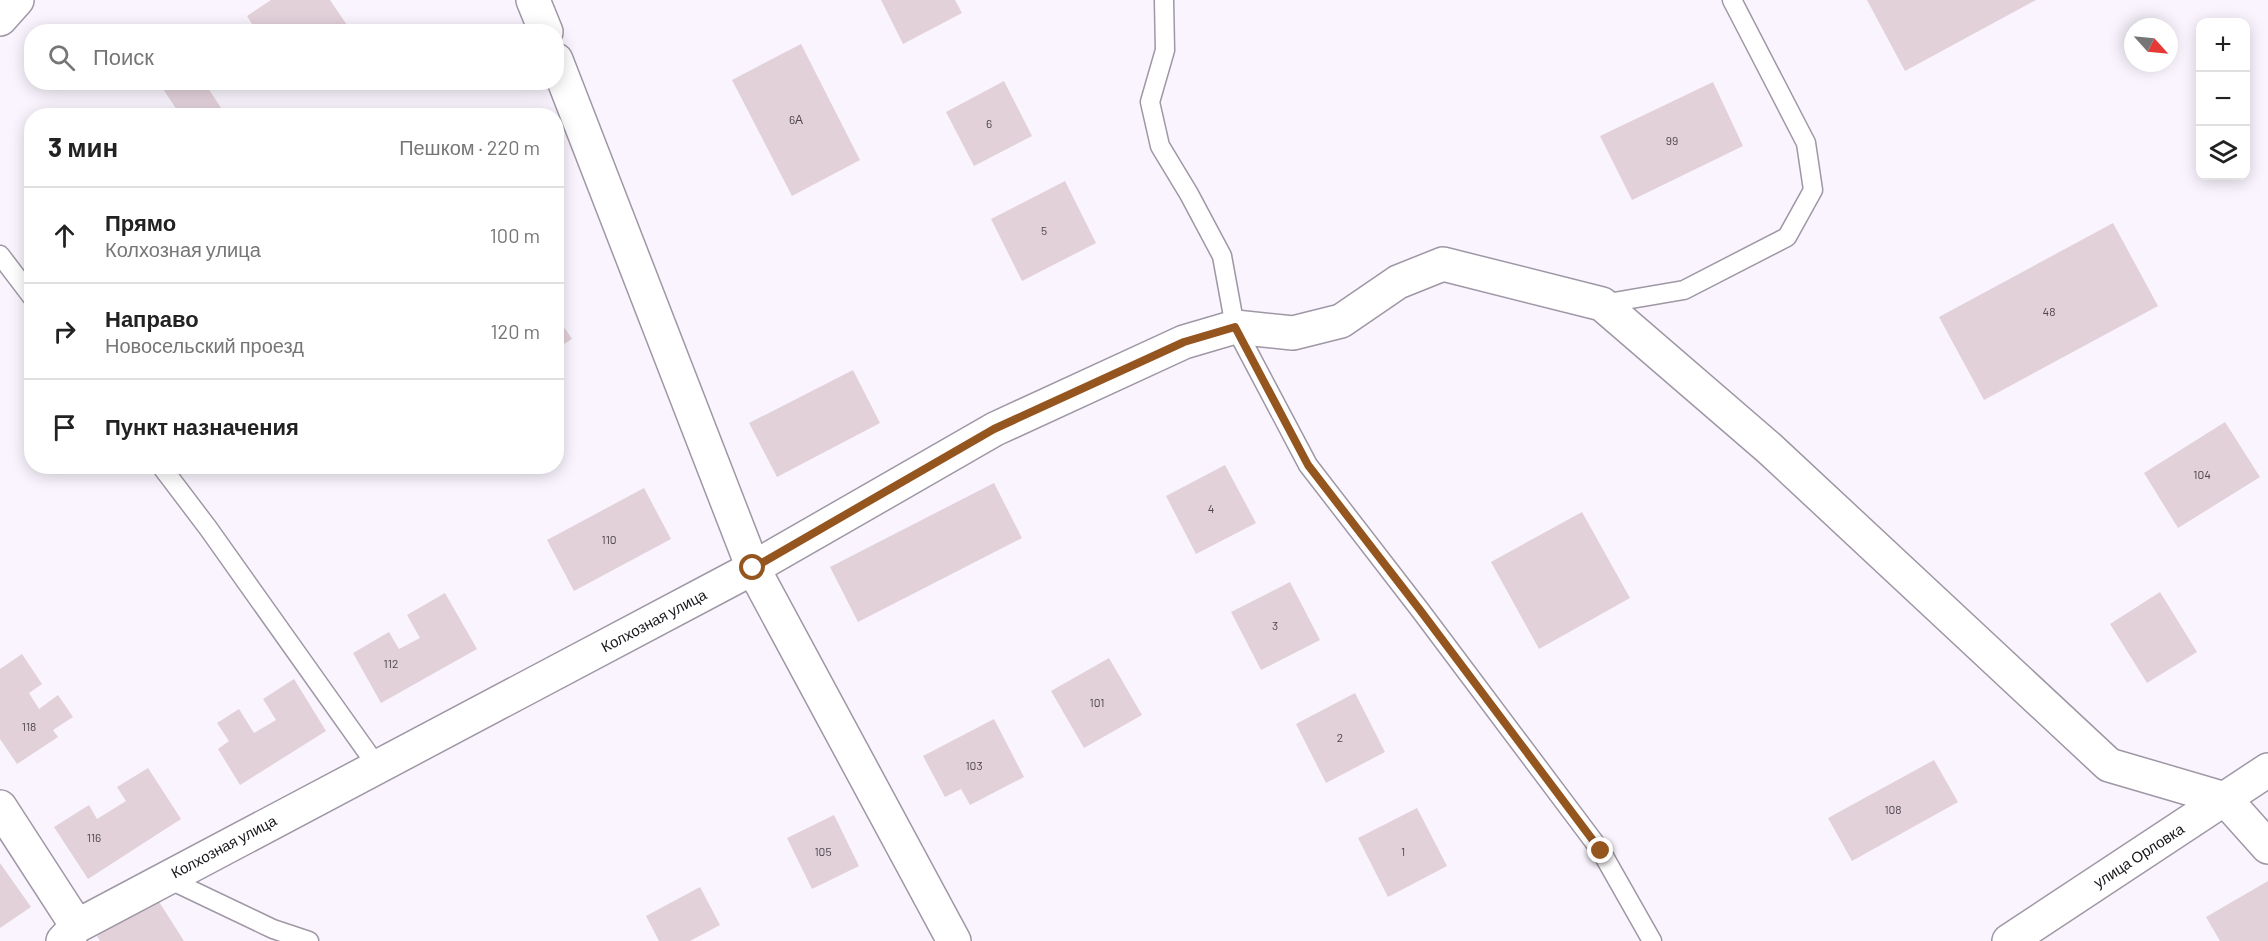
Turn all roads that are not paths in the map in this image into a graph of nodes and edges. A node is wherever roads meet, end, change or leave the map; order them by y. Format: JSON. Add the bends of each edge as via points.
{"nodes":[{"id":1,"x":16,"y":0,"type":"edge"},
{"id":2,"x":533,"y":0,"type":"edge"},
{"id":3,"x":1164,"y":0,"type":"edge"},
{"id":4,"x":1732,"y":0,"type":"edge"},
{"id":5,"x":0,"y":19,"type":"edge"},
{"id":6,"x":543,"y":24,"type":"edge"},
{"id":7,"x":564,"y":81,"type":"edge"},
{"id":8,"x":0,"y":255,"type":"edge"},
{"id":9,"x":24,"y":286,"type":"edge"},
{"id":10,"x":1602,"y":304,"type":"junction"},
{"id":11,"x":1235,"y":327,"type":"junction"},
{"id":12,"x":167,"y":474,"type":"edge"},
{"id":13,"x":753,"y":568,"type":"junction"},
{"id":14,"x":377,"y":766,"type":"junction"},
{"id":15,"x":2268,"y":770,"type":"edge"},
{"id":16,"x":2225,"y":800,"type":"junction"},
{"id":17,"x":0,"y":807,"type":"edge"},
{"id":18,"x":2268,"y":847,"type":"edge"},
{"id":19,"x":166,"y":878,"type":"junction"},
{"id":20,"x":70,"y":934,"type":"edge"},
{"id":21,"x":309,"y":941,"type":"edge"},
{"id":22,"x":954,"y":941,"type":"edge"},
{"id":23,"x":1652,"y":941,"type":"edge"},
{"id":24,"x":2009,"y":941,"type":"edge"}],
"edges":[{"from":1,"to":5,"type":"street"},
{"from":2,"to":6,"type":"street"},
{"from":3,"to":11,"type":"lane","via":[[1165,50],[1150,102],[1160,146],[1222,256]]},
{"from":4,"to":10,"type":"lane","via":[[1806,143],[1813,190],[1786,237],[1684,290]]},
{"from":7,"to":13,"type":"street"},
{"from":8,"to":9,"type":"lane"},
{"from":10,"to":11,"type":"street","via":[[1443,264],[1398,282],[1341,321],[1293,333]]},
{"from":10,"to":16,"type":"street","via":[[1769,448],[2109,765]]},
{"from":11,"to":13,"type":"street","name":"Колхозная улица","via":[[1184,342],[994,429]]},
{"from":11,"to":23,"type":"lane","via":[[1308,465],[1601,851]]},
{"from":12,"to":14,"type":"lane"},
{"from":13,"to":14,"type":"street","name":"Колхозная улица"},
{"from":13,"to":22,"type":"street"},
{"from":14,"to":19,"type":"street","name":"Колхозная улица"},
{"from":15,"to":16,"type":"street","name":"улица Орловка"},
{"from":16,"to":18,"type":"street"},
{"from":16,"to":24,"type":"street","name":"улица Орловка"},
{"from":17,"to":20,"type":"street","name":"Колхозная улица"},
{"from":19,"to":20,"type":"street","name":"Колхозная улица"},
{"from":19,"to":21,"type":"lane","via":[[273,929]]}]}
